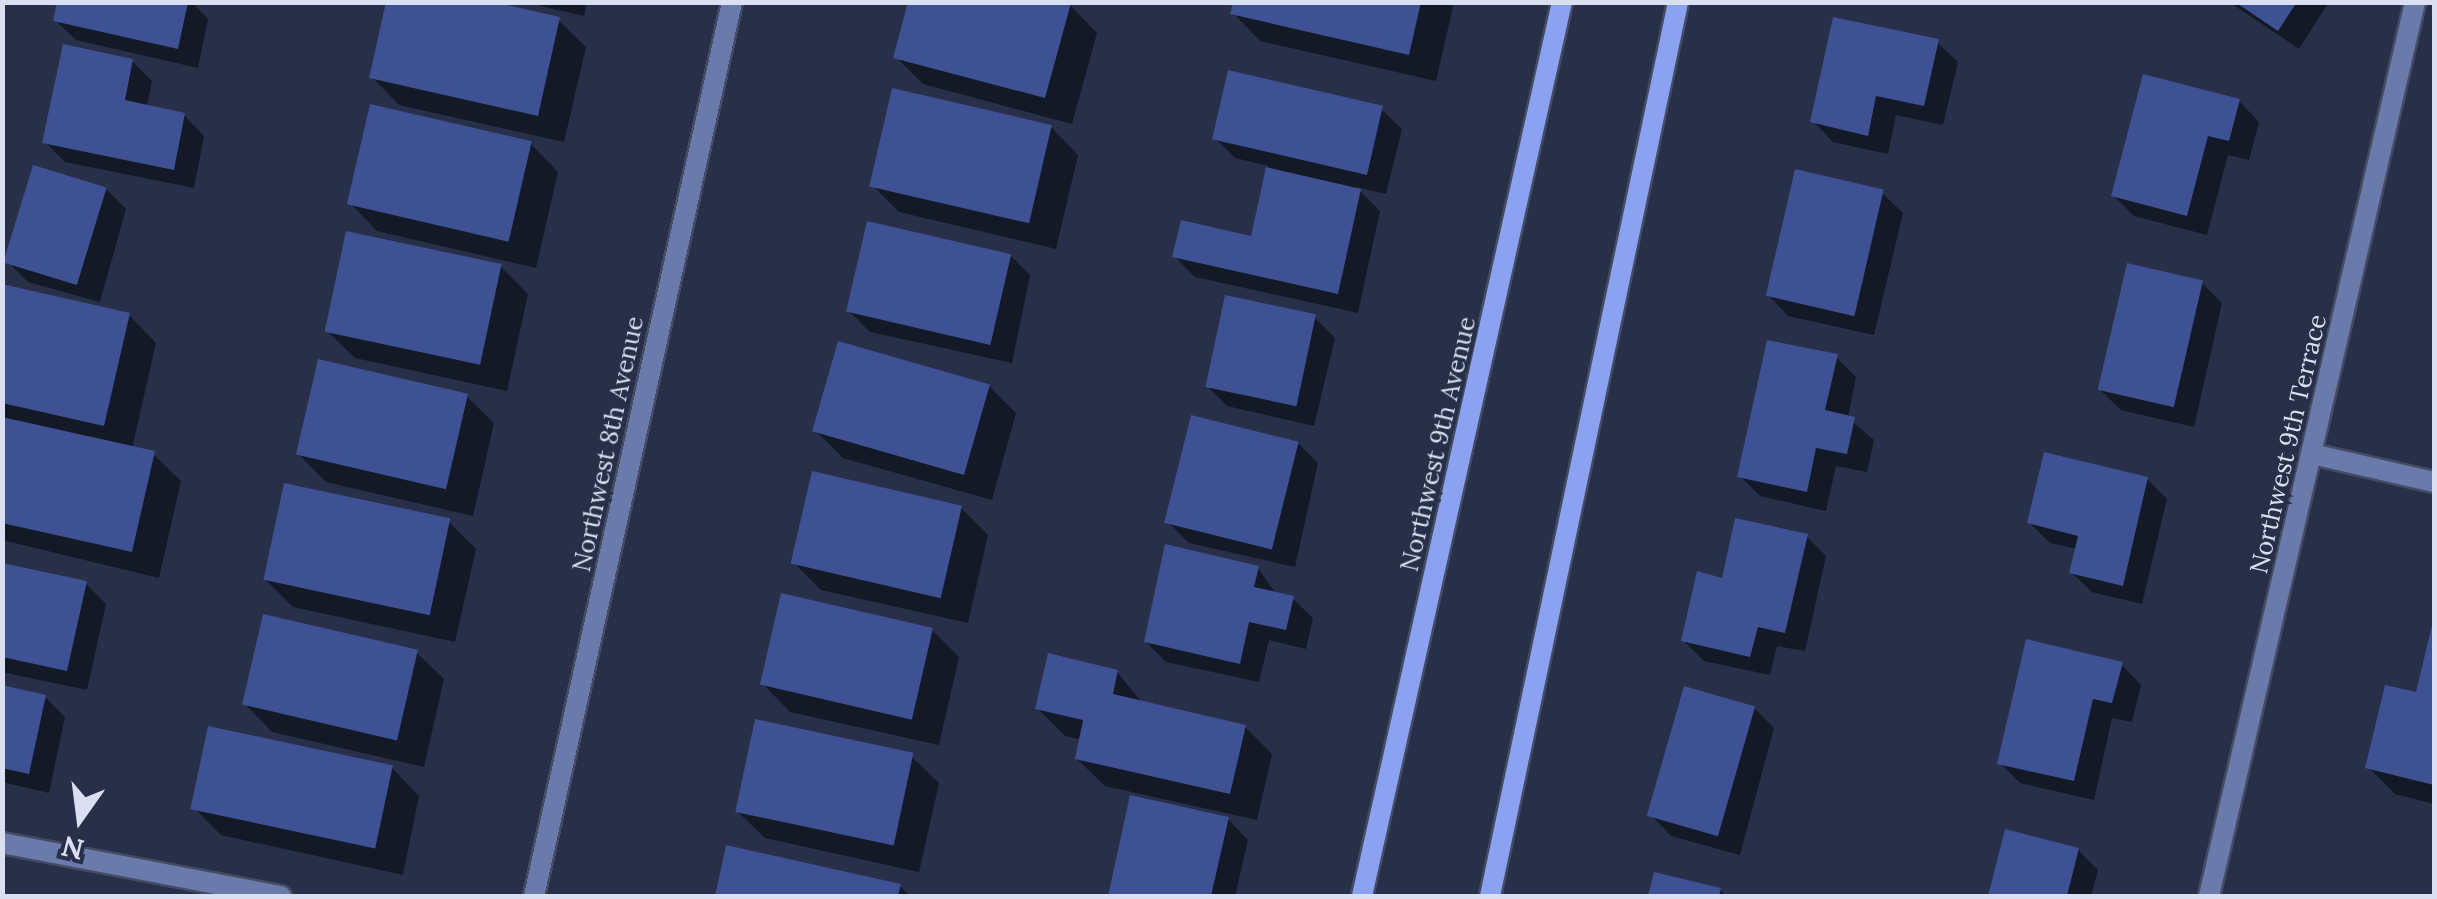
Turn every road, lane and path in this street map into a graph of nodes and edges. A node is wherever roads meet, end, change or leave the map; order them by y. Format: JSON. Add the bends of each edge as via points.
{"nodes":[{"id":1,"x":732,"y":2,"type":"edge"},
{"id":2,"x":1562,"y":2,"type":"edge"},
{"id":3,"x":1678,"y":2,"type":"edge"},
{"id":4,"x":2415,"y":2,"type":"edge"},
{"id":5,"x":2312,"y":454,"type":"junction"},
{"id":6,"x":2434,"y":482,"type":"edge"},
{"id":7,"x":2,"y":843,"type":"edge"},
{"id":8,"x":281,"y":896,"type":"edge"},
{"id":9,"x":534,"y":896,"type":"edge"},
{"id":10,"x":1362,"y":896,"type":"edge"},
{"id":11,"x":1490,"y":896,"type":"edge"},
{"id":12,"x":2210,"y":896,"type":"edge"}],
"edges":[{"from":1,"to":9,"type":"street","name":"Northwest 8th Avenue"},
{"from":2,"to":10,"type":"main road","name":"Northwest 9th Avenue"},
{"from":3,"to":11,"type":"main road"},
{"from":4,"to":5,"type":"street","name":"Northwest 9th Terrace"},
{"from":5,"to":6,"type":"street"},
{"from":5,"to":12,"type":"street","name":"Northwest 9th Terrace"},
{"from":7,"to":8,"type":"street"}]}
